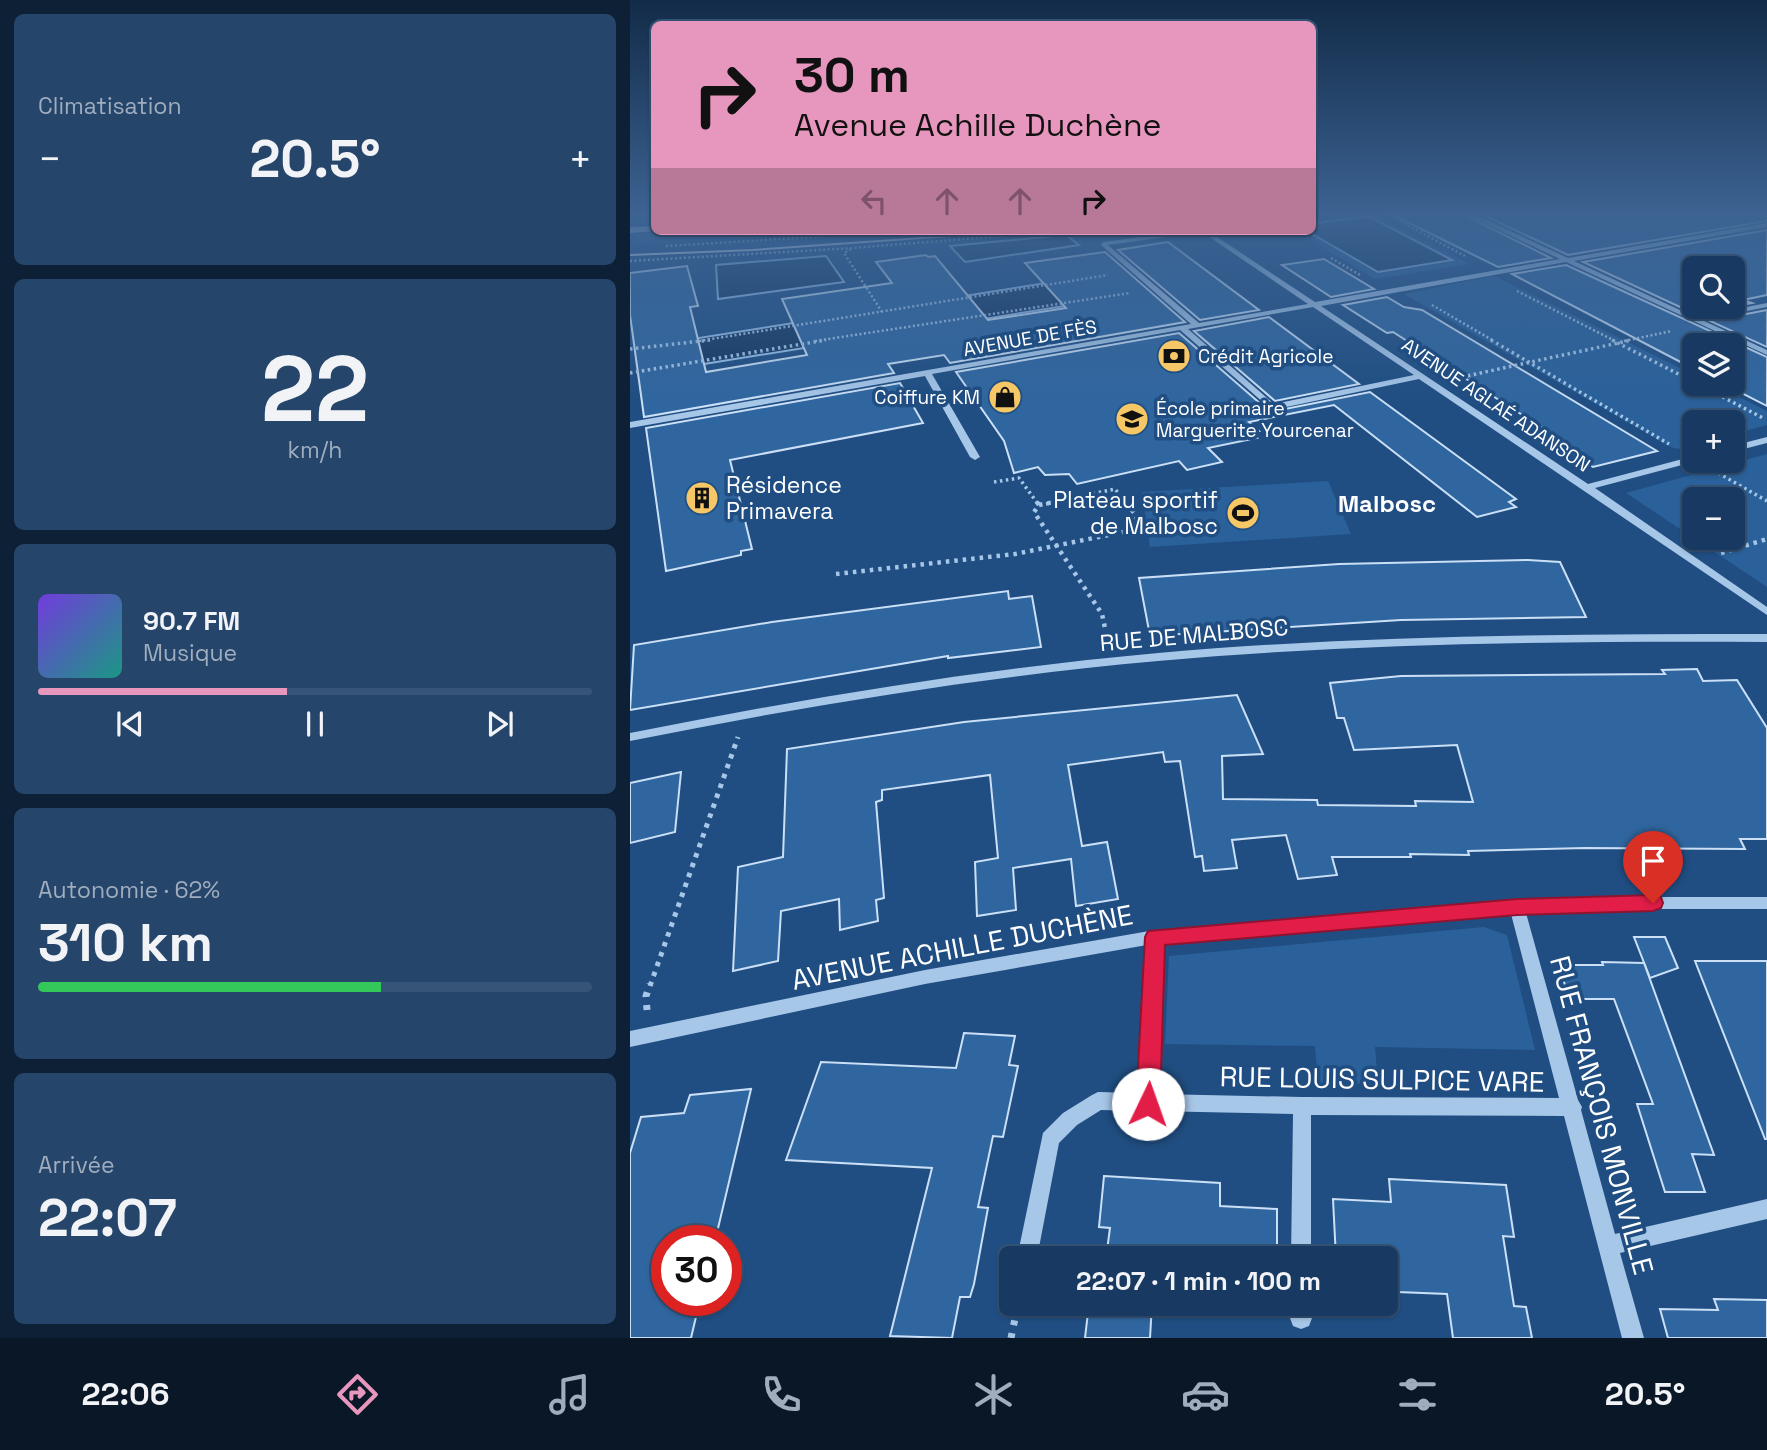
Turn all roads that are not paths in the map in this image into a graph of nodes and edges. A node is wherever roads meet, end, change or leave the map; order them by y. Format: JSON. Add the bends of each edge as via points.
{"nodes":[{"id":1,"x":1142,"y":277,"type":"edge"},
{"id":2,"x":1275,"y":277,"type":"edge"},
{"id":3,"x":1463,"y":277,"type":"edge"},
{"id":4,"x":1605,"y":277,"type":"edge"},
{"id":5,"x":1316,"y":304,"type":"junction"},
{"id":6,"x":1767,"y":305,"type":"edge"},
{"id":7,"x":1745,"y":309,"type":"edge"},
{"id":8,"x":1682,"y":313,"type":"edge"},
{"id":9,"x":1694,"y":319,"type":"edge"},
{"id":10,"x":1198,"y":325,"type":"junction"},
{"id":11,"x":1181,"y":327,"type":"junction"},
{"id":12,"x":1767,"y":353,"type":"edge"},
{"id":13,"x":927,"y":372,"type":"junction"},
{"id":14,"x":1420,"y":376,"type":"junction"},
{"id":15,"x":630,"y":425,"type":"edge"},
{"id":16,"x":1767,"y":440,"type":"edge"},
{"id":17,"x":1745,"y":446,"type":"edge"},
{"id":18,"x":975,"y":457,"type":"dead end"},
{"id":19,"x":1682,"y":462,"type":"edge"},
{"id":20,"x":1587,"y":487,"type":"junction"},
{"id":21,"x":1767,"y":612,"type":"edge"},
{"id":22,"x":1767,"y":638,"type":"edge"},
{"id":23,"x":630,"y":737,"type":"edge"},
{"id":24,"x":1767,"y":902,"type":"edge"},
{"id":25,"x":1517,"y":907,"type":"junction"},
{"id":26,"x":1155,"y":937,"type":"junction"},
{"id":27,"x":630,"y":1039,"type":"edge"},
{"id":28,"x":1148,"y":1104,"type":"junction"},
{"id":29,"x":1302,"y":1106,"type":"junction"},
{"id":30,"x":1573,"y":1107,"type":"junction"},
{"id":31,"x":1767,"y":1209,"type":"edge"},
{"id":32,"x":1029,"y":1246,"type":"edge"},
{"id":33,"x":1301,"y":1246,"type":"edge"},
{"id":34,"x":1608,"y":1246,"type":"junction"},
{"id":35,"x":1633,"y":1338,"type":"edge"}],
"edges":[{"from":1,"to":10,"type":"street"},
{"from":2,"to":5,"type":"street","name":"AVENUE AGLAÉ ADANSON"},
{"from":3,"to":5,"type":"street","name":"AVENUE DE FÈS"},
{"from":4,"to":8,"type":"street"},
{"from":5,"to":10,"type":"street","name":"AVENUE DE FÈS"},
{"from":5,"to":14,"type":"street","name":"AVENUE AGLAÉ ADANSON"},
{"from":6,"to":7,"type":"street"},
{"from":9,"to":12,"type":"street"},
{"from":10,"to":11,"type":"street","name":"AVENUE DE FÈS"},
{"from":11,"to":13,"type":"street","name":"AVENUE DE FÈS"},
{"from":11,"to":14,"type":"street","via":[[1272,407]]},
{"from":13,"to":15,"type":"street","name":"AVENUE DE FÈS"},
{"from":13,"to":18,"type":"street"},
{"from":14,"to":20,"type":"street","name":"AVENUE AGLAÉ ADANSON"},
{"from":16,"to":17,"type":"street"},
{"from":19,"to":20,"type":"street"},
{"from":20,"to":21,"type":"street","name":"AVENUE AGLAÉ ADANSON"},
{"from":22,"to":23,"type":"street","name":"RUE DE MALBOSC","via":[[1336,645],[1158,658],[974,677],[739,714]]},
{"from":24,"to":25,"type":"street","name":"AVENUE ACHILLE DUCHÈNE"},
{"from":25,"to":26,"type":"street","name":"AVENUE ACHILLE DUCHÈNE"},
{"from":25,"to":30,"type":"street","name":"RUE FRANÇOIS MONVILLE"},
{"from":26,"to":27,"type":"street","name":"AVENUE ACHILLE DUCHÈNE","via":[[925,977]]},
{"from":26,"to":28,"type":"street"},
{"from":28,"to":29,"type":"street","name":"RUE LOUIS SULPICE VARE"},
{"from":28,"to":32,"type":"street","via":[[1098,1101],[1050,1139]]},
{"from":29,"to":30,"type":"street","name":"RUE LOUIS SULPICE VARE"},
{"from":29,"to":33,"type":"street"},
{"from":30,"to":34,"type":"street","name":"RUE FRANÇOIS MONVILLE"},
{"from":31,"to":34,"type":"street"},
{"from":34,"to":35,"type":"street","name":"RUE FRANÇOIS MONVILLE"}]}
